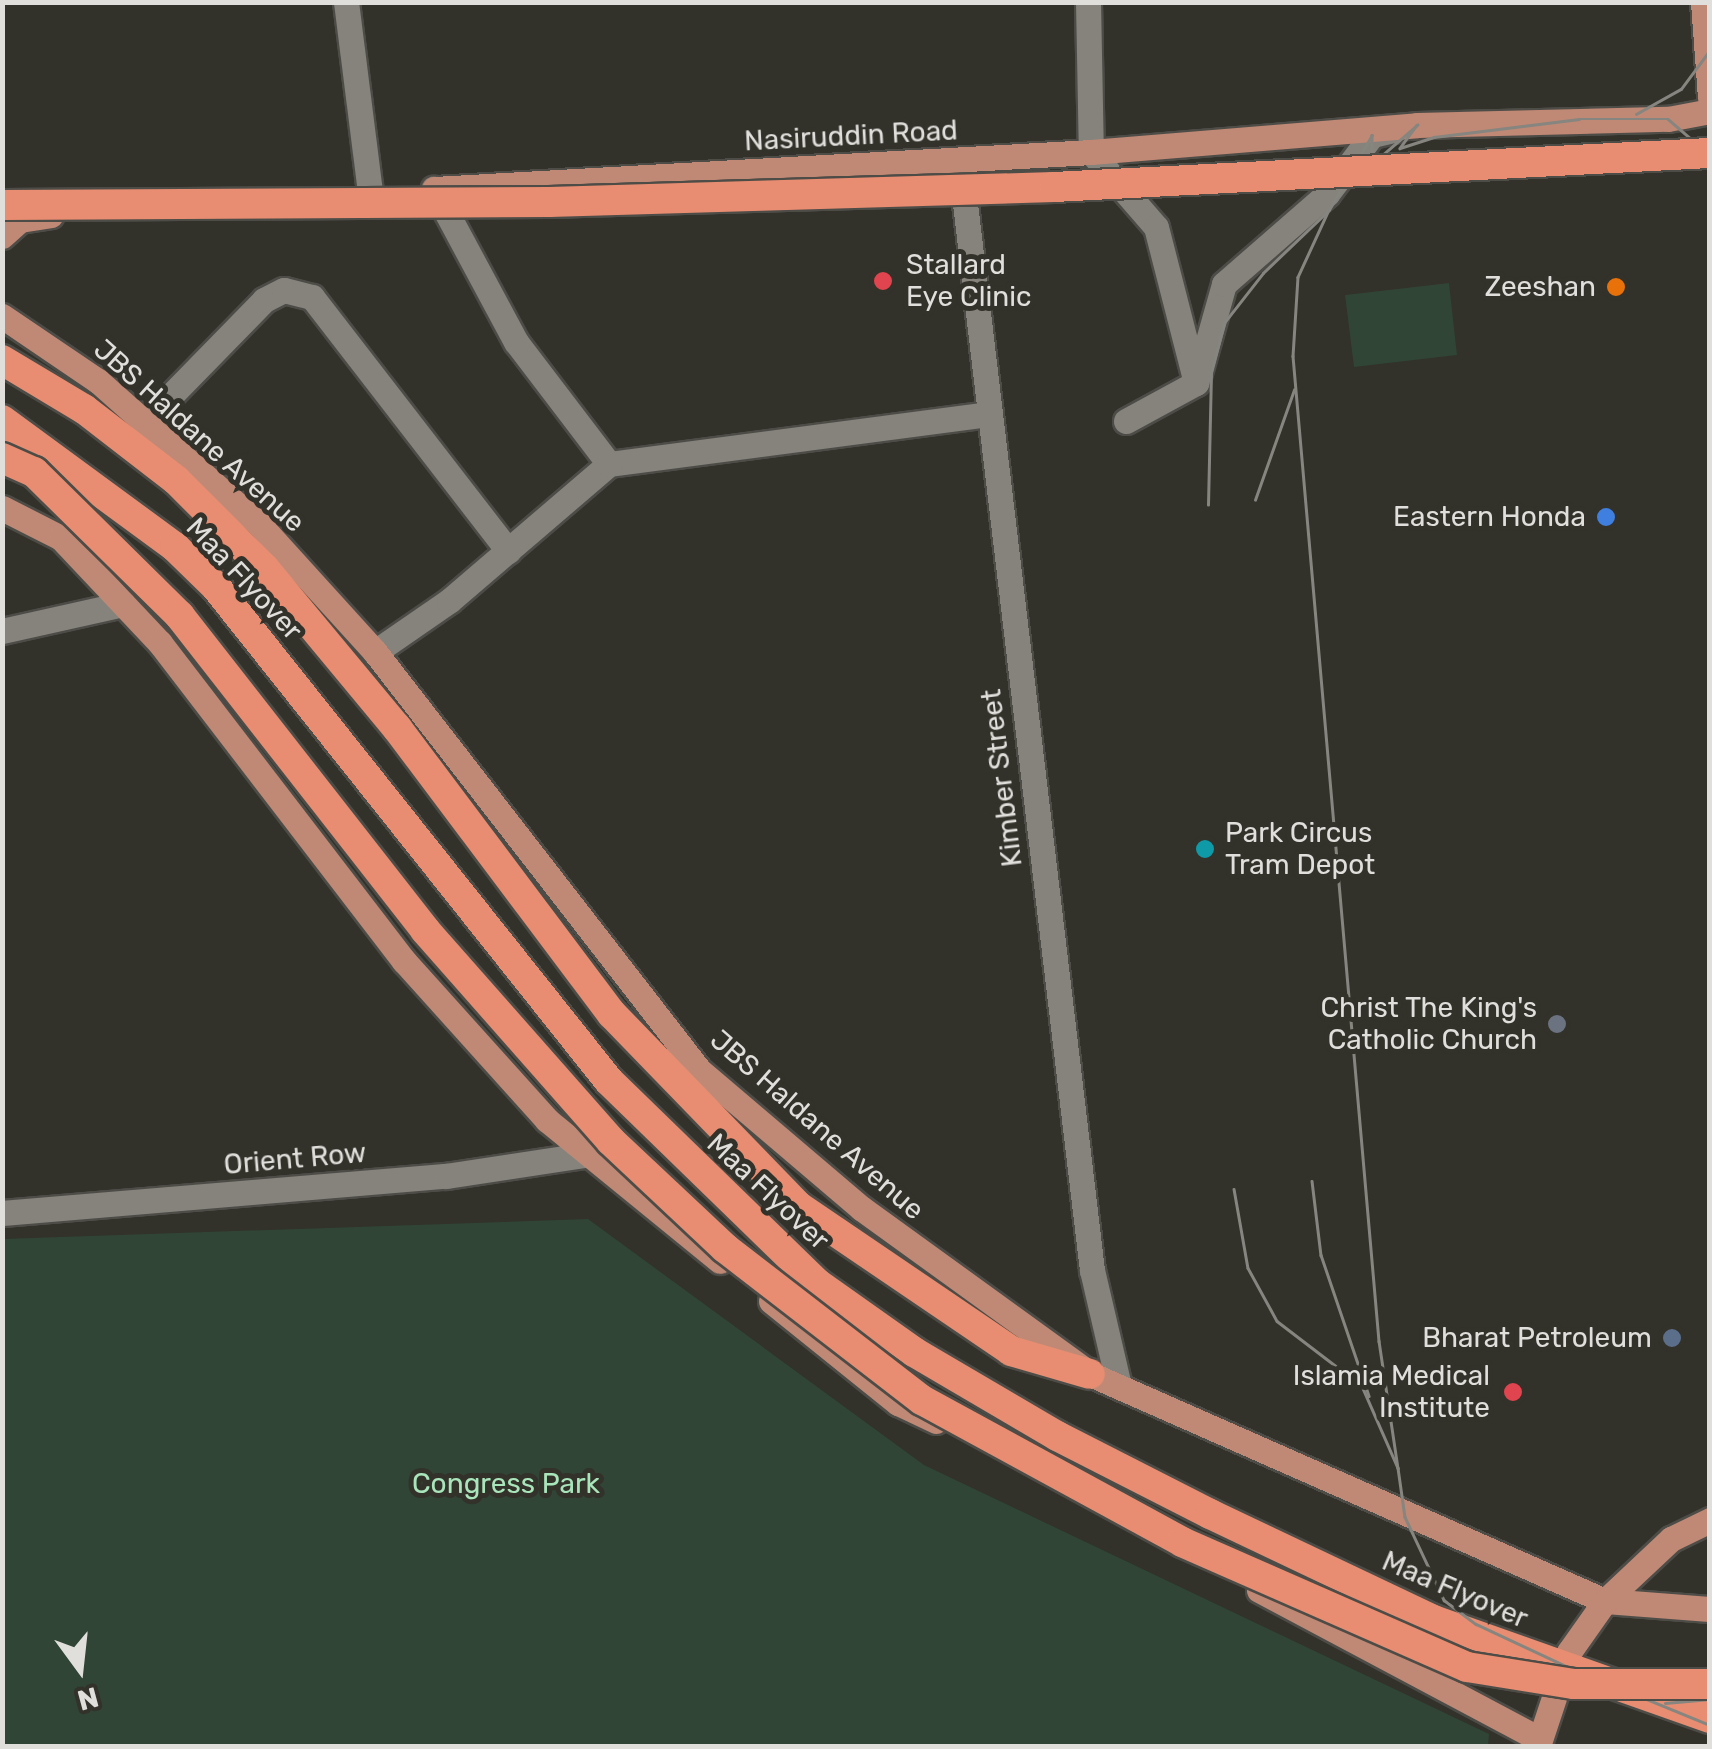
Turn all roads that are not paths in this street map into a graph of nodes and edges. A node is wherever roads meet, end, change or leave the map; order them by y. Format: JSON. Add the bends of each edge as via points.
{"nodes":[{"id":1,"x":346,"y":2,"type":"edge"},
{"id":2,"x":1088,"y":2,"type":"edge"},
{"id":3,"x":1704,"y":2,"type":"edge"},
{"id":4,"x":1710,"y":97,"type":"edge"},
{"id":5,"x":1710,"y":110,"type":"edge"},
{"id":6,"x":1417,"y":125,"type":"junction"},
{"id":7,"x":1092,"y":152,"type":"junction"},
{"id":8,"x":1710,"y":154,"type":"edge"},
{"id":9,"x":960,"y":160,"type":"junction"},
{"id":10,"x":434,"y":189,"type":"junction"},
{"id":11,"x":370,"y":191,"type":"junction"},
{"id":12,"x":2,"y":206,"type":"edge"},
{"id":13,"x":2,"y":236,"type":"edge"},
{"id":14,"x":2,"y":316,"type":"edge"},
{"id":15,"x":2,"y":360,"type":"edge"},
{"id":16,"x":1196,"y":383,"type":"junction"},
{"id":17,"x":989,"y":414,"type":"junction"},
{"id":18,"x":2,"y":420,"type":"edge"},
{"id":19,"x":1126,"y":421,"type":"dead end"},
{"id":20,"x":144,"y":423,"type":"junction"},
{"id":21,"x":2,"y":458,"type":"edge"},
{"id":22,"x":609,"y":464,"type":"junction"},
{"id":23,"x":2,"y":508,"type":"edge"},
{"id":24,"x":508,"y":551,"type":"junction"},
{"id":25,"x":123,"y":604,"type":"junction"},
{"id":26,"x":2,"y":632,"type":"edge"},
{"id":27,"x":376,"y":652,"type":"junction"},
{"id":28,"x":590,"y":1154,"type":"junction"},
{"id":29,"x":2,"y":1213,"type":"edge"},
{"id":30,"x":1090,"y":1374,"type":"junction"},
{"id":31,"x":1119,"y":1386,"type":"junction"},
{"id":32,"x":1710,"y":1520,"type":"edge"},
{"id":33,"x":1606,"y":1602,"type":"junction"},
{"id":34,"x":1710,"y":1609,"type":"edge"},
{"id":35,"x":1565,"y":1671,"type":"junction"},
{"id":36,"x":1710,"y":1684,"type":"edge"},
{"id":37,"x":1710,"y":1718,"type":"edge"},
{"id":38,"x":1538,"y":1742,"type":"edge"}],
"edges":[{"from":1,"to":11,"type":"street"},
{"from":2,"to":7,"type":"street"},
{"from":3,"to":4,"type":"main road"},
{"from":5,"to":6,"type":"main road","name":"Nasiruddin Road","via":[[1668,118]]},
{"from":6,"to":7,"type":"main road","name":"Nasiruddin Road"},
{"from":6,"to":16,"type":"street","via":[[1372,135],[1327,194],[1224,284]]},
{"from":7,"to":9,"type":"main road","name":"Nasiruddin Road"},
{"from":7,"to":16,"type":"street","via":[[1156,227]]},
{"from":8,"to":12,"type":"highway","bridge":true,"via":[[1054,188],[548,202]]},
{"from":9,"to":10,"type":"main road","name":"Nasiruddin Road"},
{"from":9,"to":17,"type":"street","name":"Kimber Street"},
{"from":10,"to":11,"type":"main road","name":"Nasiruddin Road"},
{"from":10,"to":22,"type":"street","via":[[516,342]]},
{"from":11,"to":13,"type":"main road","name":"Nasiruddin Road","via":[[133,203],[20,220]]},
{"from":14,"to":20,"type":"main road","name":"JBS Haldane Avenue","via":[[98,381]]},
{"from":15,"to":30,"type":"highway","name":"Maa Flyover","via":[[84,409],[176,480],[265,569],[397,728],[612,1014],[747,1158],[871,1260],[1010,1351]]},
{"from":16,"to":19,"type":"street"},
{"from":17,"to":22,"type":"street"},
{"from":17,"to":31,"type":"street","name":"Kimber Street","via":[[1092,1270]]},
{"from":18,"to":35,"type":"highway","name":"Maa Flyover","via":[[175,547],[216,587],[609,1080],[818,1284],[914,1352],[1057,1436],[1433,1620]]},
{"from":20,"to":24,"type":"street","via":[[264,300],[284,290],[312,297]]},
{"from":20,"to":27,"type":"main road","name":"JBS Haldane Avenue","via":[[260,524]]},
{"from":21,"to":36,"type":"highway","bridge":true,"via":[[34,472],[180,616],[425,930],[611,1141],[725,1248],[922,1400],[1182,1542],[1467,1668],[1573,1684]]},
{"from":22,"to":24,"type":"street"},
{"from":23,"to":25,"type":"main road","via":[[60,538]]},
{"from":24,"to":27,"type":"street"},
{"from":25,"to":26,"type":"street"},
{"from":25,"to":28,"type":"main road","via":[[404,961],[547,1120]]},
{"from":27,"to":30,"type":"main road","name":"JBS Haldane Avenue","via":[[700,1070],[861,1208]]},
{"from":28,"to":29,"type":"street","name":"Orient Row","via":[[395,1181]]},
{"from":28,"to":38,"type":"main road","via":[[898,1403],[1019,1460]]},
{"from":30,"to":31,"type":"main road","name":"JBS Haldane Avenue"},
{"from":31,"to":33,"type":"main road","name":"JBS Haldane Avenue"},
{"from":32,"to":33,"type":"main road","via":[[1671,1540]]},
{"from":33,"to":34,"type":"main road","name":"JBS Haldane Avenue"},
{"from":33,"to":35,"type":"main road","via":[[1569,1652]]},
{"from":35,"to":37,"type":"highway","name":"Maa Flyover"},
{"from":35,"to":38,"type":"main road"}]}
